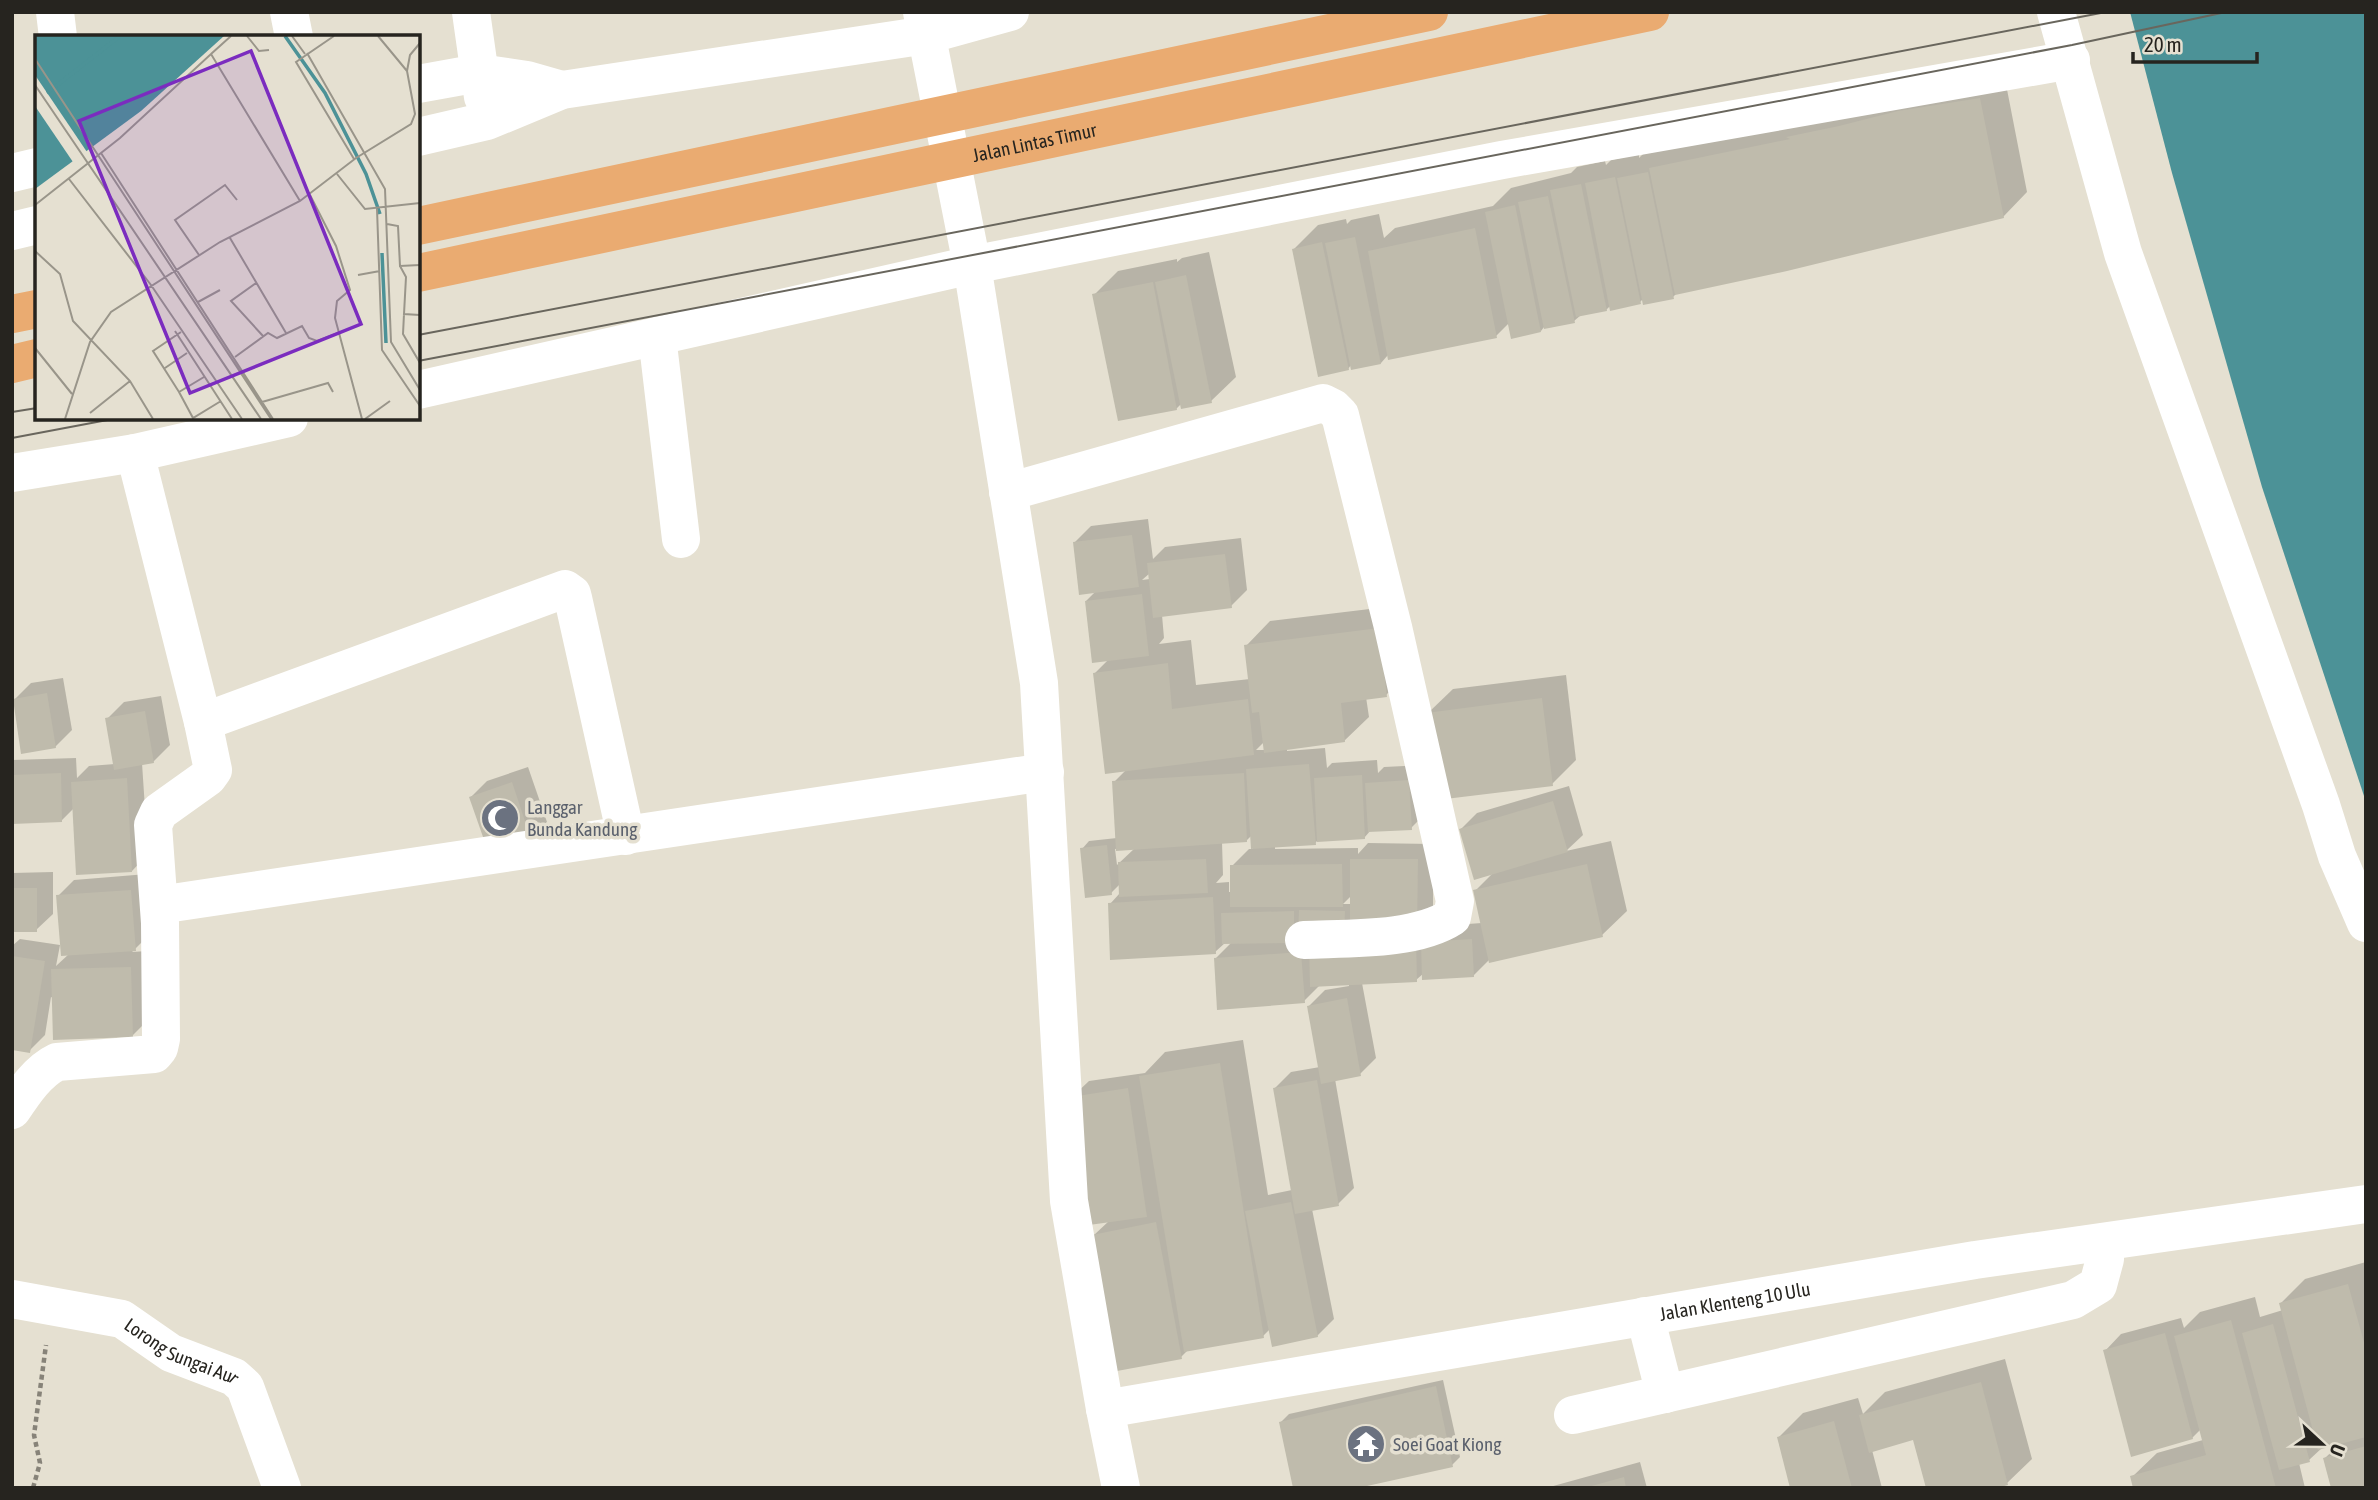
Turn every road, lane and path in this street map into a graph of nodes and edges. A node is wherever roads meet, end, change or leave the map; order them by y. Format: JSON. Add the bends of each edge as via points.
{"nodes":[{"id":1,"x":55,"y":12,"type":"edge"},
{"id":2,"x":289,"y":12,"type":"edge"},
{"id":3,"x":471,"y":12,"type":"edge"},
{"id":4,"x":1010,"y":12,"type":"edge"},
{"id":5,"x":1429,"y":12,"type":"edge"},
{"id":6,"x":1650,"y":12,"type":"edge"},
{"id":7,"x":2056,"y":12,"type":"edge"},
{"id":8,"x":924,"y":24,"type":"edge"},
{"id":9,"x":58,"y":35,"type":"edge"},
{"id":10,"x":294,"y":35,"type":"edge"},
{"id":11,"x":2071,"y":60,"type":"junction"},
{"id":12,"x":479,"y":73,"type":"junction"},
{"id":13,"x":420,"y":85,"type":"edge"},
{"id":14,"x":562,"y":90,"type":"junction"},
{"id":15,"x":486,"y":121,"type":"junction"},
{"id":16,"x":420,"y":136,"type":"edge"},
{"id":17,"x":35,"y":167,"type":"edge"},
{"id":18,"x":12,"y":173,"type":"edge"},
{"id":19,"x":35,"y":225,"type":"edge"},
{"id":20,"x":420,"y":226,"type":"edge"},
{"id":21,"x":12,"y":231,"type":"edge"},
{"id":22,"x":972,"y":265,"type":"junction"},
{"id":23,"x":420,"y":273,"type":"edge"},
{"id":24,"x":35,"y":309,"type":"edge"},
{"id":25,"x":12,"y":314,"type":"edge"},
{"id":26,"x":657,"y":336,"type":"junction"},
{"id":27,"x":35,"y":358,"type":"edge"},
{"id":28,"x":12,"y":364,"type":"edge"},
{"id":29,"x":420,"y":390,"type":"edge"},
{"id":30,"x":280,"y":420,"type":"edge"},
{"id":31,"x":135,"y":453,"type":"junction"},
{"id":32,"x":12,"y":473,"type":"edge"},
{"id":33,"x":1008,"y":492,"type":"junction"},
{"id":34,"x":681,"y":539,"type":"dead end"},
{"id":35,"x":204,"y":722,"type":"junction"},
{"id":36,"x":1045,"y":772,"type":"junction"},
{"id":37,"x":626,"y":836,"type":"junction"},
{"id":38,"x":159,"y":905,"type":"junction"},
{"id":39,"x":2366,"y":923,"type":"edge"},
{"id":40,"x":1304,"y":940,"type":"dead end"},
{"id":41,"x":12,"y":1110,"type":"edge"},
{"id":42,"x":2366,"y":1205,"type":"edge"},
{"id":43,"x":2105,"y":1242,"type":"junction"},
{"id":44,"x":12,"y":1299,"type":"edge"},
{"id":45,"x":51,"y":1306,"type":"junction"},
{"id":46,"x":1645,"y":1316,"type":"junction"},
{"id":47,"x":1665,"y":1394,"type":"junction"},
{"id":48,"x":1105,"y":1409,"type":"junction"},
{"id":49,"x":1573,"y":1415,"type":"dead end"},
{"id":50,"x":33,"y":1488,"type":"edge"},
{"id":51,"x":282,"y":1488,"type":"edge"},
{"id":52,"x":1121,"y":1488,"type":"edge"}],
"edges":[{"from":1,"to":9,"type":"street"},
{"from":2,"to":10,"type":"street"},
{"from":3,"to":12,"type":"street"},
{"from":4,"to":8,"type":"street"},
{"from":5,"to":20,"type":"highway"},
{"from":6,"to":23,"type":"highway","name":"Jalan Lintas Timur"},
{"from":7,"to":11,"type":"street"},
{"from":8,"to":14,"type":"street"},
{"from":8,"to":22,"type":"street"},
{"from":11,"to":22,"type":"street","via":[[1502,160]]},
{"from":11,"to":39,"type":"street","via":[[2123,253],[2337,856]]},
{"from":12,"to":13,"type":"street"},
{"from":12,"to":14,"type":"street"},
{"from":12,"to":15,"type":"street"},
{"from":14,"to":15,"type":"street"},
{"from":15,"to":16,"type":"street"},
{"from":17,"to":18,"type":"street"},
{"from":19,"to":21,"type":"street"},
{"from":22,"to":26,"type":"street"},
{"from":22,"to":33,"type":"street"},
{"from":24,"to":25,"type":"highway"},
{"from":26,"to":29,"type":"street"},
{"from":26,"to":34,"type":"street"},
{"from":27,"to":28,"type":"highway"},
{"from":30,"to":31,"type":"street"},
{"from":31,"to":32,"type":"street"},
{"from":31,"to":35,"type":"street"},
{"from":33,"to":36,"type":"street","via":[[1039,683]]},
{"from":33,"to":40,"type":"street","via":[[1323,403],[1340,415],[1394,627],[1455,901],[1452,917],[1419,932]]},
{"from":35,"to":37,"type":"street","via":[[565,589],[573,598]]},
{"from":35,"to":38,"type":"street","via":[[211,774],[159,812],[153,825]]},
{"from":36,"to":37,"type":"street"},
{"from":36,"to":48,"type":"street","via":[[1069,1201]]},
{"from":37,"to":38,"type":"street"},
{"from":38,"to":41,"type":"street","via":[[161,1040],[157,1051],[47,1066]]},
{"from":42,"to":43,"type":"street","name":"Jalan Klenteng 10 Ulu"},
{"from":43,"to":46,"type":"street","name":"Jalan Klenteng 10 Ulu"},
{"from":43,"to":47,"type":"street","via":[[2098,1286],[2073,1300]]},
{"from":44,"to":45,"type":"street","name":"Lorong Sungai Aur"},
{"from":45,"to":50,"type":"path","via":[[34,1435],[40,1463]]},
{"from":45,"to":51,"type":"street","name":"Lorong Sungai Aur","via":[[122,1319],[171,1353],[234,1377],[245,1387]]},
{"from":46,"to":47,"type":"street"},
{"from":46,"to":48,"type":"street","name":"Jalan Klenteng 10 Ulu"},
{"from":47,"to":49,"type":"street"},
{"from":48,"to":52,"type":"street"}]}
